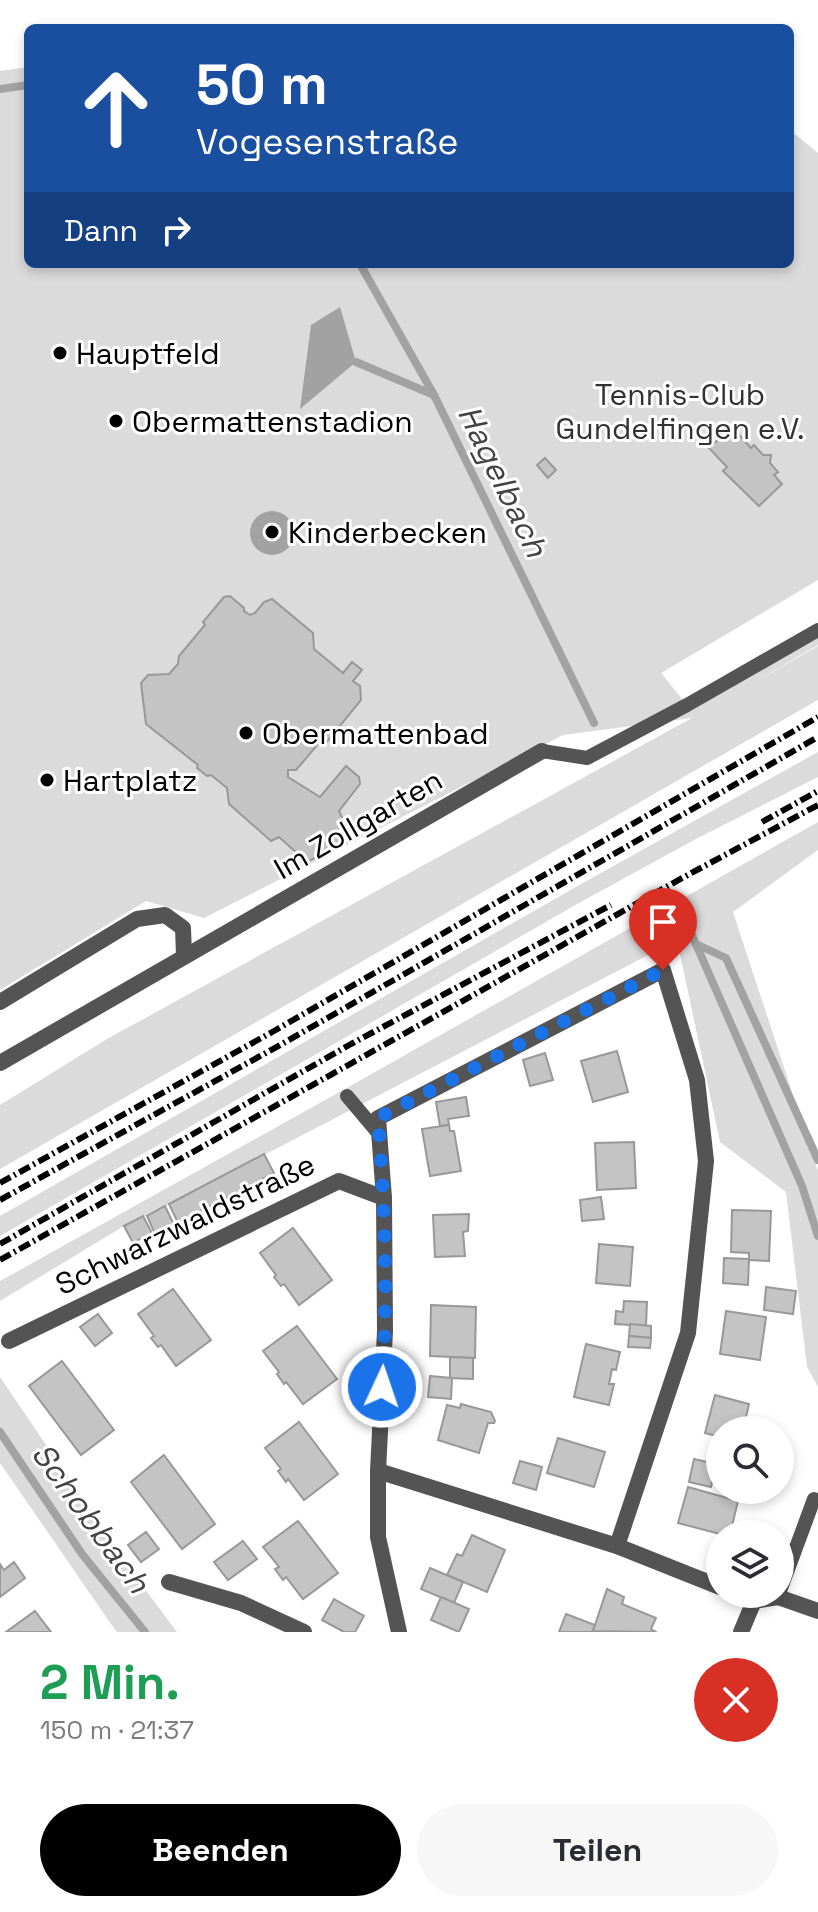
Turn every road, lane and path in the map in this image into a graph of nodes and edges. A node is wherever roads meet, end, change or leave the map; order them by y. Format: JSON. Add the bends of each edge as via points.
{"nodes":[{"id":1,"x":818,"y":630,"type":"edge"},
{"id":2,"x":542,"y":751,"type":"joint"},
{"id":3,"x":184,"y":956,"type":"junction"},
{"id":4,"x":0,"y":1002,"type":"edge"},
{"id":5,"x":0,"y":1063,"type":"edge"},
{"id":6,"x":347,"y":1096,"type":"dead end"},
{"id":7,"x":379,"y":1134,"type":"junction"},
{"id":8,"x":384,"y":1198,"type":"junction"},
{"id":9,"x":9,"y":1341,"type":"dead end"},
{"id":10,"x":378,"y":1471,"type":"junction"},
{"id":11,"x":814,"y":1499,"type":"dead end"},
{"id":12,"x":617,"y":1546,"type":"junction"},
{"id":13,"x":794,"y":1553,"type":"edge"},
{"id":14,"x":706,"y":1581,"type":"edge"},
{"id":15,"x":169,"y":1582,"type":"dead end"},
{"id":16,"x":794,"y":1601,"type":"edge"},
{"id":17,"x":751,"y":1608,"type":"edge"},
{"id":18,"x":818,"y":1611,"type":"edge"},
{"id":19,"x":304,"y":1632,"type":"edge"},
{"id":20,"x":399,"y":1632,"type":"edge"},
{"id":21,"x":741,"y":1632,"type":"edge"}],
"edges":[{"from":1,"to":2,"type":"lane","name":"Im Zollgarten","via":[[587,758]]},
{"from":2,"to":3,"type":"street","name":"Im Zollgarten"},
{"from":3,"to":4,"type":"street","via":[[183,928],[165,915],[137,919]]},
{"from":3,"to":5,"type":"street","name":"Im Zollgarten"},
{"from":6,"to":7,"type":"lane"},
{"from":7,"to":8,"type":"street"},
{"from":7,"to":12,"type":"street","via":[[378,1118],[663,970],[697,1080],[706,1161],[688,1333]]},
{"from":8,"to":9,"type":"street","name":"Schwarzwaldstraße","via":[[339,1181]]},
{"from":8,"to":10,"type":"street"},
{"from":10,"to":12,"type":"street"},
{"from":10,"to":20,"type":"street","via":[[378,1537]]},
{"from":11,"to":13,"type":"lane"},
{"from":12,"to":14,"type":"street"},
{"from":15,"to":19,"type":"street","via":[[241,1603]]},
{"from":16,"to":18,"type":"street"},
{"from":17,"to":21,"type":"street"}]}
